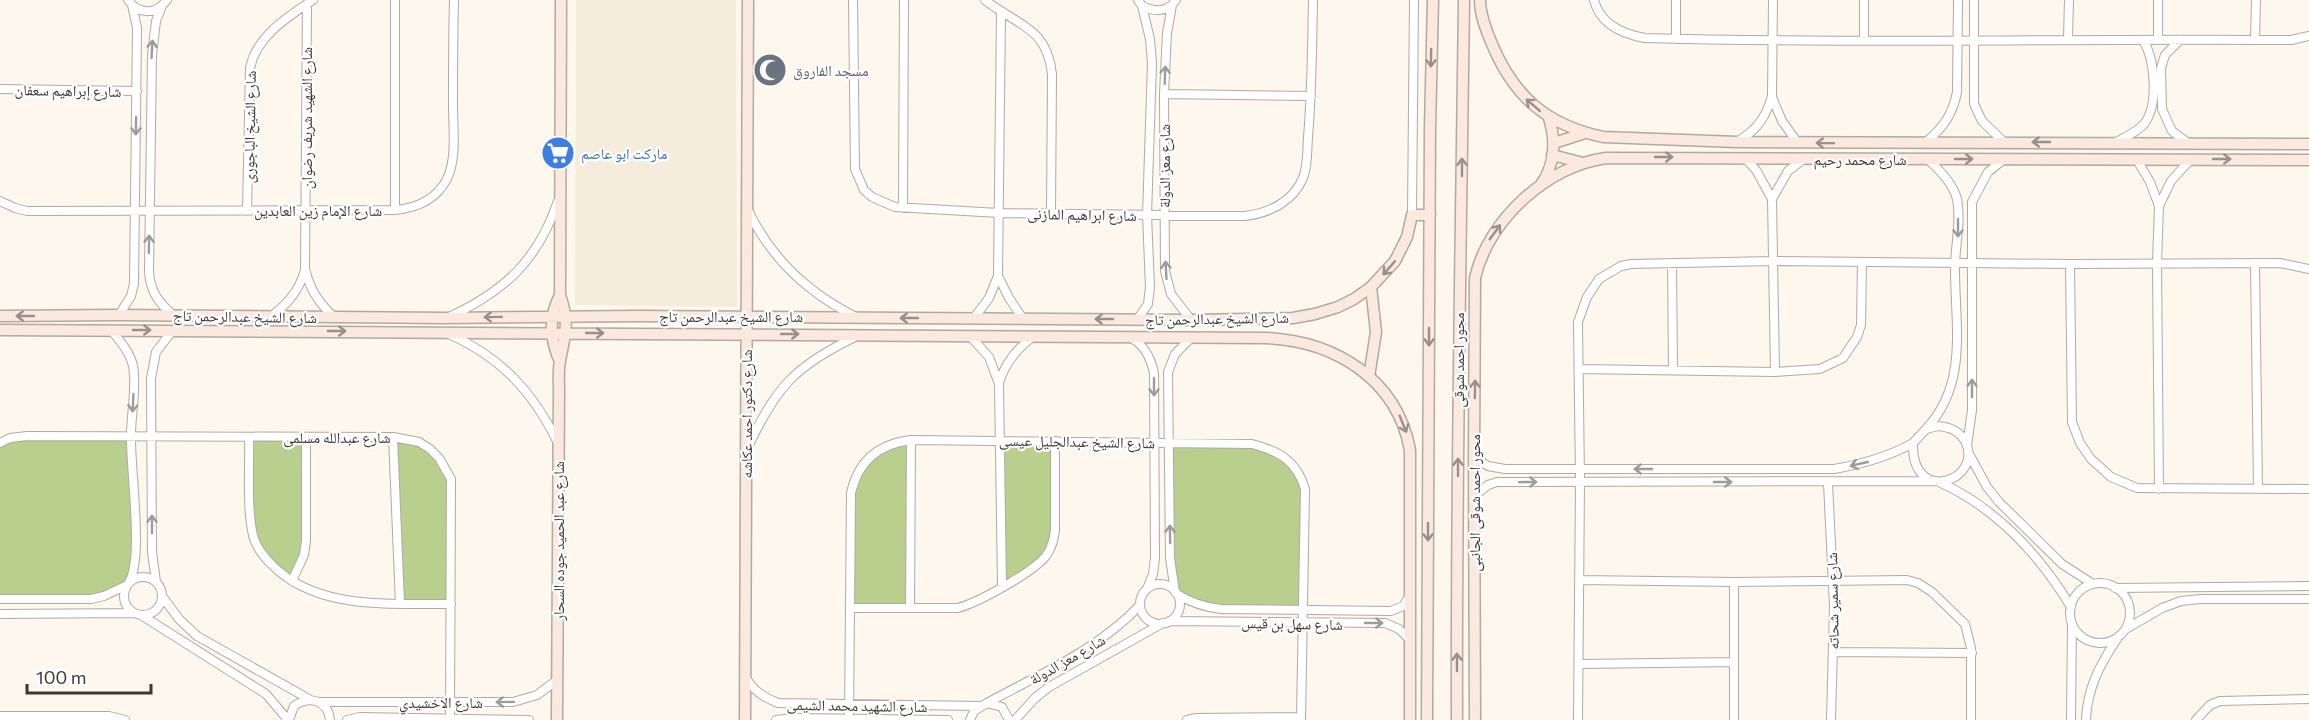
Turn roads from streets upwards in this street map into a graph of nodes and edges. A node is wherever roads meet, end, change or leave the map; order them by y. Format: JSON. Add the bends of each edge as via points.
{"nodes":[{"id":1,"x":395,"y":0,"type":"edge"},
{"id":2,"x":454,"y":0,"type":"edge"},
{"id":3,"x":561,"y":0,"type":"edge"},
{"id":4,"x":748,"y":0,"type":"edge"},
{"id":5,"x":853,"y":0,"type":"edge"},
{"id":6,"x":904,"y":0,"type":"edge"},
{"id":7,"x":985,"y":0,"type":"edge"},
{"id":8,"x":1313,"y":0,"type":"edge"},
{"id":9,"x":1414,"y":0,"type":"edge"},
{"id":10,"x":1433,"y":0,"type":"edge"},
{"id":11,"x":1594,"y":0,"type":"edge"},
{"id":12,"x":1676,"y":0,"type":"edge"},
{"id":13,"x":1773,"y":0,"type":"edge"},
{"id":14,"x":1864,"y":0,"type":"edge"},
{"id":15,"x":1958,"y":0,"type":"edge"},
{"id":16,"x":1974,"y":0,"type":"edge"},
{"id":17,"x":2068,"y":0,"type":"edge"},
{"id":18,"x":2158,"y":0,"type":"edge"},
{"id":19,"x":2256,"y":0,"type":"edge"},
{"id":20,"x":1175,"y":1,"type":"edge"},
{"id":21,"x":310,"y":2,"type":"edge"},
{"id":22,"x":130,"y":3,"type":"edge"},
{"id":23,"x":165,"y":3,"type":"edge"},
{"id":24,"x":1140,"y":3,"type":"edge"},
{"id":25,"x":1464,"y":5,"type":"edge"},
{"id":26,"x":1480,"y":5,"type":"edge"},
{"id":27,"x":1001,"y":12,"type":"junction"},
{"id":28,"x":2309,"y":36,"type":"edge"},
{"id":29,"x":1676,"y":39,"type":"junction"},
{"id":30,"x":2068,"y":39,"type":"junction"},
{"id":31,"x":1773,"y":40,"type":"junction"},
{"id":32,"x":1864,"y":40,"type":"junction"},
{"id":33,"x":2143,"y":40,"type":"junction"},
{"id":34,"x":2158,"y":40,"type":"junction"},
{"id":35,"x":2180,"y":40,"type":"junction"},
{"id":36,"x":2256,"y":40,"type":"junction"},
{"id":37,"x":1956,"y":41,"type":"junction"},
{"id":38,"x":1974,"y":41,"type":"junction"},
{"id":39,"x":0,"y":89,"type":"edge"},
{"id":40,"x":136,"y":90,"type":"junction"},
{"id":41,"x":1164,"y":94,"type":"junction"},
{"id":42,"x":1311,"y":96,"type":"junction"},
{"id":43,"x":1772,"y":96,"type":"junction"},
{"id":44,"x":1549,"y":118,"type":"junction"},
{"id":45,"x":1585,"y":133,"type":"junction"},
{"id":46,"x":1554,"y":142,"type":"junction"},
{"id":47,"x":1737,"y":142,"type":"junction"},
{"id":48,"x":1798,"y":142,"type":"junction"},
{"id":49,"x":1926,"y":142,"type":"junction"},
{"id":50,"x":2004,"y":142,"type":"junction"},
{"id":51,"x":2074,"y":142,"type":"junction"},
{"id":52,"x":2115,"y":142,"type":"junction"},
{"id":53,"x":1862,"y":143,"type":"junction"},
{"id":54,"x":2188,"y":143,"type":"junction"},
{"id":55,"x":2309,"y":144,"type":"edge"},
{"id":56,"x":1552,"y":155,"type":"junction"},
{"id":57,"x":1744,"y":158,"type":"junction"},
{"id":58,"x":1805,"y":158,"type":"junction"},
{"id":59,"x":1863,"y":158,"type":"junction"},
{"id":60,"x":1927,"y":159,"type":"junction"},
{"id":61,"x":2073,"y":159,"type":"junction"},
{"id":62,"x":2004,"y":160,"type":"junction"},
{"id":63,"x":2137,"y":160,"type":"junction"},
{"id":64,"x":2190,"y":160,"type":"junction"},
{"id":65,"x":2309,"y":160,"type":"edge"},
{"id":66,"x":1583,"y":163,"type":"junction"},
{"id":67,"x":1536,"y":190,"type":"junction"},
{"id":68,"x":560,"y":196,"type":"junction"},
{"id":69,"x":1772,"y":199,"type":"junction"},
{"id":70,"x":0,"y":201,"type":"edge"},
{"id":71,"x":747,"y":206,"type":"junction"},
{"id":72,"x":2159,"y":206,"type":"junction"},
{"id":73,"x":903,"y":208,"type":"junction"},
{"id":74,"x":395,"y":210,"type":"junction"},
{"id":75,"x":135,"y":211,"type":"junction"},
{"id":76,"x":150,"y":211,"type":"junction"},
{"id":77,"x":247,"y":211,"type":"junction"},
{"id":78,"x":306,"y":211,"type":"junction"},
{"id":79,"x":1051,"y":212,"type":"junction"},
{"id":80,"x":999,"y":213,"type":"junction"},
{"id":81,"x":1147,"y":215,"type":"junction"},
{"id":82,"x":1164,"y":215,"type":"junction"},
{"id":83,"x":1412,"y":215,"type":"junction"},
{"id":84,"x":1430,"y":215,"type":"junction"},
{"id":85,"x":1773,"y":261,"type":"junction"},
{"id":86,"x":1862,"y":262,"type":"junction"},
{"id":87,"x":1955,"y":262,"type":"junction"},
{"id":88,"x":1972,"y":262,"type":"junction"},
{"id":89,"x":2157,"y":262,"type":"junction"},
{"id":90,"x":2255,"y":262,"type":"junction"},
{"id":91,"x":1672,"y":263,"type":"junction"},
{"id":92,"x":2070,"y":264,"type":"junction"},
{"id":93,"x":305,"y":269,"type":"junction"},
{"id":94,"x":2309,"y":269,"type":"edge"},
{"id":95,"x":998,"y":276,"type":"junction"},
{"id":96,"x":1459,"y":285,"type":"junction"},
{"id":97,"x":1475,"y":286,"type":"junction"},
{"id":98,"x":1371,"y":287,"type":"junction"},
{"id":99,"x":560,"y":295,"type":"junction"},
{"id":100,"x":119,"y":315,"type":"junction"},
{"id":101,"x":173,"y":315,"type":"junction"},
{"id":102,"x":0,"y":316,"type":"edge"},
{"id":103,"x":66,"y":316,"type":"junction"},
{"id":104,"x":228,"y":316,"type":"junction"},
{"id":105,"x":272,"y":316,"type":"junction"},
{"id":106,"x":552,"y":316,"type":"junction"},
{"id":107,"x":566,"y":316,"type":"junction"},
{"id":108,"x":747,"y":316,"type":"junction"},
{"id":109,"x":334,"y":317,"type":"junction"},
{"id":110,"x":858,"y":317,"type":"junction"},
{"id":111,"x":397,"y":318,"type":"junction"},
{"id":112,"x":445,"y":318,"type":"junction"},
{"id":113,"x":974,"y":318,"type":"junction"},
{"id":114,"x":1023,"y":319,"type":"junction"},
{"id":115,"x":1137,"y":320,"type":"junction"},
{"id":116,"x":1191,"y":320,"type":"junction"},
{"id":117,"x":0,"y":330,"type":"edge"},
{"id":118,"x":66,"y":330,"type":"junction"},
{"id":119,"x":111,"y":330,"type":"junction"},
{"id":120,"x":173,"y":330,"type":"junction"},
{"id":121,"x":227,"y":331,"type":"junction"},
{"id":122,"x":397,"y":331,"type":"junction"},
{"id":123,"x":442,"y":332,"type":"junction"},
{"id":124,"x":567,"y":332,"type":"junction"},
{"id":125,"x":552,"y":333,"type":"junction"},
{"id":126,"x":747,"y":334,"type":"junction"},
{"id":127,"x":861,"y":335,"type":"junction"},
{"id":128,"x":969,"y":336,"type":"junction"},
{"id":129,"x":1035,"y":336,"type":"junction"},
{"id":130,"x":1130,"y":337,"type":"junction"},
{"id":131,"x":1191,"y":338,"type":"junction"},
{"id":132,"x":560,"y":362,"type":"junction"},
{"id":133,"x":1579,"y":369,"type":"junction"},
{"id":134,"x":1673,"y":370,"type":"junction"},
{"id":135,"x":1775,"y":372,"type":"junction"},
{"id":136,"x":1369,"y":377,"type":"junction"},
{"id":137,"x":999,"y":384,"type":"junction"},
{"id":138,"x":1926,"y":429,"type":"junction"},
{"id":139,"x":131,"y":435,"type":"junction"},
{"id":140,"x":151,"y":436,"type":"junction"},
{"id":141,"x":306,"y":437,"type":"junction"},
{"id":142,"x":393,"y":437,"type":"junction"},
{"id":143,"x":249,"y":438,"type":"junction"},
{"id":144,"x":911,"y":440,"type":"junction"},
{"id":145,"x":1001,"y":440,"type":"junction"},
{"id":146,"x":1055,"y":441,"type":"junction"},
{"id":147,"x":1154,"y":442,"type":"junction"},
{"id":148,"x":1168,"y":442,"type":"junction"},
{"id":149,"x":0,"y":443,"type":"edge"},
{"id":150,"x":558,"y":443,"type":"junction"},
{"id":151,"x":1913,"y":443,"type":"junction"},
{"id":152,"x":1968,"y":449,"type":"junction"},
{"id":153,"x":746,"y":451,"type":"junction"},
{"id":154,"x":1474,"y":457,"type":"junction"},
{"id":155,"x":1580,"y":468,"type":"junction"},
{"id":156,"x":1410,"y":472,"type":"junction"},
{"id":157,"x":1428,"y":473,"type":"junction"},
{"id":158,"x":1580,"y":481,"type":"junction"},
{"id":159,"x":1937,"y":482,"type":"junction"},
{"id":160,"x":1828,"y":483,"type":"junction"},
{"id":161,"x":2159,"y":489,"type":"junction"},
{"id":162,"x":2258,"y":489,"type":"junction"},
{"id":163,"x":2309,"y":489,"type":"edge"},
{"id":164,"x":1474,"y":496,"type":"junction"},
{"id":165,"x":1580,"y":579,"type":"junction"},
{"id":166,"x":292,"y":581,"type":"junction"},
{"id":167,"x":1832,"y":581,"type":"junction"},
{"id":168,"x":156,"y":582,"type":"junction"},
{"id":169,"x":1734,"y":582,"type":"junction"},
{"id":170,"x":128,"y":584,"type":"junction"},
{"id":171,"x":2093,"y":584,"type":"junction"},
{"id":172,"x":1002,"y":586,"type":"junction"},
{"id":173,"x":2309,"y":586,"type":"edge"},
{"id":174,"x":2115,"y":588,"type":"junction"},
{"id":175,"x":1147,"y":589,"type":"junction"},
{"id":176,"x":1176,"y":593,"type":"junction"},
{"id":177,"x":162,"y":596,"type":"junction"},
{"id":178,"x":1410,"y":596,"type":"junction"},
{"id":179,"x":0,"y":599,"type":"edge"},
{"id":180,"x":2309,"y":600,"type":"edge"},
{"id":181,"x":400,"y":604,"type":"junction"},
{"id":182,"x":451,"y":604,"type":"junction"},
{"id":183,"x":1140,"y":605,"type":"junction"},
{"id":184,"x":2071,"y":607,"type":"junction"},
{"id":185,"x":850,"y":608,"type":"junction"},
{"id":186,"x":910,"y":608,"type":"junction"},
{"id":187,"x":1302,"y":610,"type":"junction"},
{"id":188,"x":0,"y":614,"type":"edge"},
{"id":189,"x":138,"y":614,"type":"junction"},
{"id":190,"x":1166,"y":622,"type":"junction"},
{"id":191,"x":1302,"y":623,"type":"junction"},
{"id":192,"x":2072,"y":623,"type":"junction"},
{"id":193,"x":2126,"y":628,"type":"junction"},
{"id":194,"x":2119,"y":637,"type":"junction"},
{"id":195,"x":1410,"y":640,"type":"junction"},
{"id":196,"x":1833,"y":652,"type":"junction"},
{"id":197,"x":1972,"y":653,"type":"junction"},
{"id":198,"x":1734,"y":662,"type":"junction"},
{"id":199,"x":1580,"y":663,"type":"junction"},
{"id":200,"x":745,"y":676,"type":"junction"},
{"id":201,"x":557,"y":680,"type":"junction"},
{"id":202,"x":1410,"y":685,"type":"junction"},
{"id":203,"x":1427,"y":685,"type":"junction"},
{"id":204,"x":309,"y":699,"type":"junction"},
{"id":205,"x":2309,"y":699,"type":"edge"},
{"id":206,"x":319,"y":702,"type":"junction"},
{"id":207,"x":450,"y":702,"type":"junction"},
{"id":208,"x":849,"y":705,"type":"junction"},
{"id":209,"x":984,"y":705,"type":"junction"},
{"id":210,"x":0,"y":716,"type":"edge"},
{"id":211,"x":450,"y":719,"type":"edge"},
{"id":212,"x":849,"y":719,"type":"edge"},
{"id":213,"x":1241,"y":719,"type":"edge"},
{"id":214,"x":1301,"y":719,"type":"edge"},
{"id":215,"x":125,"y":720,"type":"edge"},
{"id":216,"x":289,"y":720,"type":"edge"},
{"id":217,"x":330,"y":720,"type":"edge"},
{"id":218,"x":347,"y":720,"type":"edge"},
{"id":219,"x":529,"y":720,"type":"edge"},
{"id":220,"x":556,"y":720,"type":"edge"},
{"id":221,"x":745,"y":720,"type":"edge"},
{"id":222,"x":776,"y":720,"type":"edge"},
{"id":223,"x":948,"y":720,"type":"edge"},
{"id":224,"x":970,"y":720,"type":"edge"},
{"id":225,"x":1009,"y":720,"type":"edge"},
{"id":226,"x":1015,"y":720,"type":"edge"},
{"id":227,"x":1187,"y":720,"type":"edge"},
{"id":228,"x":1410,"y":720,"type":"edge"},
{"id":229,"x":1426,"y":720,"type":"edge"},
{"id":230,"x":1457,"y":720,"type":"edge"},
{"id":231,"x":1475,"y":720,"type":"edge"},
{"id":232,"x":1578,"y":720,"type":"edge"},
{"id":233,"x":1734,"y":720,"type":"edge"},
{"id":234,"x":1831,"y":720,"type":"edge"},
{"id":235,"x":1971,"y":720,"type":"edge"},
{"id":236,"x":2071,"y":720,"type":"edge"},
{"id":237,"x":2086,"y":720,"type":"edge"},
{"id":238,"x":2196,"y":720,"type":"edge"}],
"edges":[{"from":1,"to":74,"type":"street"},
{"from":2,"to":74,"type":"street","name":"شارع الإمام زين العابدين","via":[[452,163],[448,177],[432,198],[421,205]]},
{"from":3,"to":68,"type":"street","name":"شارع عبد الحميد جوده السحار"},
{"from":4,"to":71,"type":"street","name":"شارع دكتور احمد عكاشه"},
{"from":5,"to":73,"type":"street","name":"شارع ابراهيم المازنى","via":[[855,170],[864,190],[872,197]]},
{"from":6,"to":73,"type":"street"},
{"from":7,"to":27,"type":"street"},
{"from":8,"to":42,"type":"street","name":"شارع ابراهيم المازنى"},
{"from":9,"to":83,"type":"street"},
{"from":10,"to":84,"type":"street","name":"محور احمد شوقى","one_way":true},
{"from":11,"to":29,"type":"street","via":[[1603,18],[1615,29],[1637,37]]},
{"from":12,"to":29,"type":"street"},
{"from":13,"to":31,"type":"street"},
{"from":14,"to":32,"type":"street"},
{"from":15,"to":37,"type":"street"},
{"from":16,"to":38,"type":"street"},
{"from":17,"to":30,"type":"street"},
{"from":18,"to":34,"type":"street"},
{"from":19,"to":36,"type":"street"},
{"from":20,"to":24,"type":"street","via":[[1159,11]]},
{"from":41,"to":20,"type":"street","name":"شارع معز الدولة","one_way":true,"via":[[1167,33]]},
{"from":21,"to":77,"type":"street","name":"شارع الشيخ الباجورى","via":[[264,38],[252,57]]},
{"from":21,"to":78,"type":"street","name":"شارع الشهيد شريف رضوان"},
{"from":22,"to":23,"type":"street","via":[[143,11]]},
{"from":22,"to":40,"type":"street","via":[[137,28]]},
{"from":76,"to":23,"type":"street","one_way":true,"via":[[152,46],[156,21]]},
{"from":24,"to":81,"type":"street","name":"شارع معز الدولة","via":[[1152,63]]},
{"from":25,"to":26,"type":"street"},
{"from":96,"to":25,"type":"street","name":"محور احمد شوقى","one_way":true},
{"from":44,"to":26,"type":"street","name":"شارع محمد رحيم","one_way":true,"via":[[1521,94],[1507,75],[1491,43]]},
{"from":27,"to":79,"type":"street","via":[[1038,36],[1051,60]]},
{"from":27,"to":80,"type":"street"},
{"from":28,"to":36,"type":"street"},
{"from":29,"to":31,"type":"street"},
{"from":30,"to":33,"type":"street"},
{"from":30,"to":38,"type":"street"},
{"from":31,"to":32,"type":"street"},
{"from":31,"to":43,"type":"street"},
{"from":32,"to":37,"type":"street"},
{"from":33,"to":34,"type":"street"},
{"from":33,"to":52,"type":"street","via":[[2152,62],[2150,112],[2143,126]]},
{"from":34,"to":35,"type":"street"},
{"from":35,"to":36,"type":"street"},
{"from":35,"to":54,"type":"street","via":[[2165,55],[2161,100],[2172,131]]},
{"from":37,"to":38,"type":"street"},
{"from":37,"to":49,"type":"street","via":[[1954,105],[1940,131]]},
{"from":38,"to":50,"type":"street","via":[[1973,90],[1977,113]]},
{"from":39,"to":40,"type":"street","name":"شارع إبراهيم سعفان"},
{"from":40,"to":75,"type":"street","one_way":true},
{"from":41,"to":42,"type":"street"},
{"from":41,"to":82,"type":"street","name":"شارع معز الدولة"},
{"from":42,"to":82,"type":"street","name":"شارع ابراهيم المازنى","via":[[1304,178],[1286,200],[1260,214]]},
{"from":43,"to":47,"type":"street","via":[[1760,124]]},
{"from":43,"to":48,"type":"street","via":[[1782,121]]},
{"from":44,"to":45,"type":"street","name":"شارع محمد رحيم"},
{"from":44,"to":46,"type":"street"},
{"from":45,"to":46,"type":"street"},
{"from":45,"to":47,"type":"street","name":"شارع محمد رحيم","via":[[1622,139]]},
{"from":46,"to":56,"type":"street"},
{"from":47,"to":48,"type":"street","name":"شارع محمد رحيم"},
{"from":53,"to":48,"type":"street","name":"شارع محمد رحيم","one_way":true},
{"from":49,"to":50,"type":"street","name":"شارع محمد رحيم"},
{"from":49,"to":53,"type":"street","name":"شارع محمد رحيم"},
{"from":51,"to":50,"type":"street","name":"شارع محمد رحيم","one_way":true},
{"from":51,"to":52,"type":"street","name":"شارع محمد رحيم"},
{"from":51,"to":61,"type":"street"},
{"from":52,"to":54,"type":"street","name":"شارع محمد رحيم"},
{"from":53,"to":59,"type":"street"},
{"from":54,"to":55,"type":"street","name":"شارع محمد رحيم"},
{"from":56,"to":66,"type":"street"},
{"from":56,"to":67,"type":"street","via":[[1547,174]]},
{"from":57,"to":58,"type":"street","name":"شارع محمد رحيم"},
{"from":66,"to":57,"type":"street","name":"شارع محمد رحيم","one_way":true,"via":[[1606,158]]},
{"from":57,"to":69,"type":"street","via":[[1756,170]]},
{"from":58,"to":59,"type":"street","name":"شارع محمد رحيم"},
{"from":58,"to":69,"type":"street","via":[[1788,171]]},
{"from":59,"to":60,"type":"street","name":"شارع محمد رحيم"},
{"from":60,"to":62,"type":"street","name":"شارع محمد رحيم","one_way":true},
{"from":60,"to":87,"type":"street","one_way":true,"via":[[1952,187],[1957,199]]},
{"from":61,"to":62,"type":"street","name":"شارع محمد رحيم"},
{"from":61,"to":63,"type":"street","name":"شارع محمد رحيم"},
{"from":62,"to":88,"type":"street","via":[[1988,172],[1972,202]]},
{"from":63,"to":64,"type":"street","name":"شارع محمد رحيم"},
{"from":63,"to":72,"type":"street"},
{"from":64,"to":65,"type":"street","name":"شارع محمد رحيم","one_way":true},
{"from":64,"to":72,"type":"street","via":[[2171,181]]},
{"from":66,"to":67,"type":"street","name":"شارع محمد رحيم"},
{"from":97,"to":67,"type":"street","name":"شارع محمد رحيم","one_way":true,"via":[[1482,254],[1494,232]]},
{"from":68,"to":99,"type":"street","name":"شارع عبد الحميد جوده السحار"},
{"from":68,"to":112,"type":"street","via":[[541,241],[518,272],[496,291]]},
{"from":69,"to":85,"type":"street"},
{"from":70,"to":75,"type":"street","name":"شارع الإمام زين العابدين","via":[[27,211]]},
{"from":71,"to":108,"type":"street","name":"شارع دكتور احمد عكاشه"},
{"from":71,"to":110,"type":"street","via":[[764,239],[787,269],[815,293]]},
{"from":72,"to":89,"type":"street"},
{"from":73,"to":80,"type":"street","name":"شارع ابراهيم المازنى"},
{"from":74,"to":78,"type":"street","name":"شارع الإمام زين العابدين"},
{"from":75,"to":76,"type":"street","name":"شارع الإمام زين العابدين"},
{"from":75,"to":100,"type":"street","via":[[134,284]]},
{"from":76,"to":77,"type":"street","name":"شارع الإمام زين العابدين"},
{"from":101,"to":76,"type":"street","one_way":true,"via":[[155,296],[150,284]]},
{"from":77,"to":78,"type":"street","name":"شارع الإمام زين العابدين"},
{"from":78,"to":93,"type":"street","name":"شارع الشهيد شريف رضوان"},
{"from":79,"to":80,"type":"street","name":"شارع ابراهيم المازنى"},
{"from":79,"to":81,"type":"street","name":"شارع ابراهيم المازنى"},
{"from":80,"to":95,"type":"street"},
{"from":81,"to":82,"type":"street","name":"شارع ابراهيم المازنى"},
{"from":81,"to":115,"type":"street","name":"شارع معز الدولة","via":[[1150,286],[1148,304]]},
{"from":116,"to":82,"type":"street","name":"شارع معز الدولة","one_way":true,"via":[[1168,287]]},
{"from":83,"to":84,"type":"street"},
{"from":83,"to":98,"type":"street","name":"شارع الشيخ عبدالرحمن تاج","one_way":true,"via":[[1395,261]]},
{"from":84,"to":157,"type":"street","name":"محور احمد شوقى","one_way":true},
{"from":85,"to":86,"type":"street"},
{"from":85,"to":91,"type":"street"},
{"from":85,"to":135,"type":"street"},
{"from":86,"to":87,"type":"street"},
{"from":86,"to":135,"type":"street","via":[[1861,325],[1851,348],[1832,365],[1820,369]]},
{"from":87,"to":88,"type":"street"},
{"from":87,"to":138,"type":"street","via":[[1956,368],[1943,405]]},
{"from":88,"to":92,"type":"street"},
{"from":152,"to":88,"type":"street","one_way":true,"via":[[1972,410]]},
{"from":89,"to":90,"type":"street"},
{"from":89,"to":92,"type":"street"},
{"from":89,"to":161,"type":"street"},
{"from":90,"to":94,"type":"street","via":[[2295,264]]},
{"from":90,"to":162,"type":"street"},
{"from":91,"to":133,"type":"street","via":[[1621,266],[1599,279],[1578,322]]},
{"from":91,"to":134,"type":"street"},
{"from":92,"to":161,"type":"street","via":[[2070,410],[2076,436],[2091,459],[2111,477],[2137,488]]},
{"from":93,"to":105,"type":"street","name":"شارع الشهيد شريف رضوان","via":[[294,297]]},
{"from":93,"to":109,"type":"street","name":"شارع الشهيد شريف رضوان","via":[[315,297]]},
{"from":95,"to":113,"type":"street","via":[[989,298]]},
{"from":95,"to":114,"type":"street"},
{"from":96,"to":97,"type":"street"},
{"from":230,"to":96,"type":"street","name":"محور احمد شوقى","one_way":true},
{"from":154,"to":97,"type":"street","name":"محور احمد شوقى الجانبى","one_way":true},
{"from":98,"to":116,"type":"street","name":"شارع الشيخ عبدالرحمن تاج","via":[[1354,299],[1315,314]]},
{"from":98,"to":136,"type":"street","via":[[1376,332]]},
{"from":99,"to":106,"type":"street","name":"شارع عبد الحميد جوده السحار"},
{"from":99,"to":107,"type":"street","name":"شارع عبد الحميد جوده السحار"},
{"from":100,"to":101,"type":"street","name":"شارع الشيخ عبدالرحمن تاج"},
{"from":100,"to":103,"type":"street","name":"شارع الشيخ عبدالرحمن تاج"},
{"from":101,"to":104,"type":"street","name":"شارع الشيخ عبدالرحمن تاج"},
{"from":103,"to":102,"type":"street","name":"شارع الشيخ عبدالرحمن تاج","one_way":true},
{"from":103,"to":118,"type":"street"},
{"from":104,"to":105,"type":"street","name":"شارع الشيخ عبدالرحمن تاج"},
{"from":104,"to":121,"type":"street"},
{"from":105,"to":109,"type":"street","name":"شارع الشيخ عبدالرحمن تاج"},
{"from":106,"to":107,"type":"street","name":"شارع الشيخ عبدالرحمن تاج"},
{"from":106,"to":112,"type":"street","name":"شارع الشيخ عبدالرحمن تاج","one_way":true},
{"from":106,"to":125,"type":"street","name":"شارع عبد الحميد جوده السحار"},
{"from":107,"to":108,"type":"street","name":"شارع الشيخ عبدالرحمن تاج"},
{"from":107,"to":124,"type":"street","name":"شارع عبد الحميد جوده السحار"},
{"from":108,"to":110,"type":"street","name":"شارع الشيخ عبدالرحمن تاج"},
{"from":108,"to":126,"type":"street","name":"شارع دكتور احمد عكاشه"},
{"from":109,"to":111,"type":"street","name":"شارع الشيخ عبدالرحمن تاج"},
{"from":113,"to":110,"type":"street","name":"شارع الشيخ عبدالرحمن تاج","one_way":true},
{"from":111,"to":112,"type":"street","name":"شارع الشيخ عبدالرحمن تاج"},
{"from":111,"to":122,"type":"street"},
{"from":113,"to":114,"type":"street","name":"شارع الشيخ عبدالرحمن تاج"},
{"from":115,"to":114,"type":"street","name":"شارع الشيخ عبدالرحمن تاج","one_way":true},
{"from":115,"to":116,"type":"street","name":"شارع الشيخ عبدالرحمن تاج"},
{"from":116,"to":131,"type":"street"},
{"from":117,"to":118,"type":"street","name":"شارع الشيخ عبدالرحمن تاج"},
{"from":118,"to":119,"type":"street","name":"شارع الشيخ عبدالرحمن تاج"},
{"from":119,"to":120,"type":"street","name":"شارع الشيخ عبدالرحمن تاج","one_way":true},
{"from":119,"to":139,"type":"street","one_way":true,"via":[[128,351],[132,364]]},
{"from":120,"to":121,"type":"street","name":"شارع الشيخ عبدالرحمن تاج"},
{"from":120,"to":140,"type":"street","via":[[156,352],[151,378]]},
{"from":121,"to":122,"type":"street","name":"شارع الشيخ عبدالرحمن تاج","one_way":true},
{"from":122,"to":123,"type":"street","name":"شارع الشيخ عبدالرحمن تاج"},
{"from":123,"to":125,"type":"street","name":"شارع الشيخ عبدالرحمن تاج"},
{"from":123,"to":150,"type":"street","via":[[475,347],[512,375],[536,403]]},
{"from":124,"to":125,"type":"street","name":"شارع الشيخ عبدالرحمن تاج"},
{"from":124,"to":126,"type":"street","name":"شارع الشيخ عبدالرحمن تاج","one_way":true},
{"from":124,"to":132,"type":"street","name":"شارع عبد الحميد جوده السحار"},
{"from":125,"to":132,"type":"street","name":"شارع عبد الحميد جوده السحار"},
{"from":126,"to":127,"type":"street","name":"شارع الشيخ عبدالرحمن تاج","one_way":true},
{"from":126,"to":153,"type":"street","name":"شارع دكتور احمد عكاشه"},
{"from":127,"to":128,"type":"street","name":"شارع الشيخ عبدالرحمن تاج"},
{"from":127,"to":153,"type":"street","via":[[820,355],[789,380],[765,412]]},
{"from":128,"to":129,"type":"street","name":"شارع الشيخ عبدالرحمن تاج"},
{"from":128,"to":137,"type":"street","via":[[989,357]]},
{"from":129,"to":130,"type":"street","name":"شارع الشيخ عبدالرحمن تاج"},
{"from":129,"to":137,"type":"street","via":[[1012,357]]},
{"from":130,"to":131,"type":"street","name":"شارع الشيخ عبدالرحمن تاج"},
{"from":130,"to":147,"type":"street","one_way":true,"via":[[1143,348],[1152,364]]},
{"from":131,"to":136,"type":"street","name":"شارع الشيخ عبدالرحمن تاج","via":[[1304,342],[1339,355]]},
{"from":131,"to":148,"type":"street","via":[[1175,354],[1168,372]]},
{"from":132,"to":150,"type":"street","name":"شارع عبد الحميد جوده السحار"},
{"from":133,"to":134,"type":"street"},
{"from":133,"to":155,"type":"street"},
{"from":134,"to":135,"type":"street"},
{"from":136,"to":156,"type":"street","one_way":true,"via":[[1393,402],[1401,417],[1410,450]]},
{"from":137,"to":145,"type":"street"},
{"from":138,"to":151,"type":"street"},
{"from":138,"to":152,"type":"street","via":[[1947,427],[1956,431]]},
{"from":139,"to":140,"type":"street","name":"شارع عبدالله مسلمى"},
{"from":139,"to":149,"type":"street","name":"شارع عبدالله مسلمى","via":[[27,436]]},
{"from":139,"to":170,"type":"street","via":[[136,553],[134,574]]},
{"from":140,"to":143,"type":"street","name":"شارع عبدالله مسلمى"},
{"from":168,"to":140,"type":"street","one_way":true},
{"from":141,"to":142,"type":"street","name":"شارع عبدالله مسلمى"},
{"from":141,"to":143,"type":"street","name":"شارع عبدالله مسلمى"},
{"from":141,"to":166,"type":"street","via":[[306,541]]},
{"from":142,"to":181,"type":"street"},
{"from":142,"to":182,"type":"street","name":"شارع عبدالله مسلمى","via":[[419,442],[430,449],[451,479]]},
{"from":143,"to":166,"type":"street","via":[[254,539],[270,563]]},
{"from":144,"to":145,"type":"street","name":"شارع الشيخ عبدالجليل عيسى"},
{"from":144,"to":185,"type":"street","name":"شارع الشيخ عبدالجليل عيسى","via":[[882,447],[870,455],[854,479]]},
{"from":144,"to":186,"type":"street"},
{"from":145,"to":146,"type":"street","name":"شارع الشيخ عبدالجليل عيسى"},
{"from":145,"to":172,"type":"street"},
{"from":146,"to":147,"type":"street","name":"شارع الشيخ عبدالجليل عيسى"},
{"from":146,"to":172,"type":"street","via":[[1053,542],[1039,563]]},
{"from":147,"to":148,"type":"street","name":"شارع الشيخ عبدالجليل عيسى"},
{"from":147,"to":175,"type":"street","via":[[1155,558]]},
{"from":176,"to":148,"type":"street","one_way":true,"via":[[1170,558]]},
{"from":148,"to":187,"type":"street","name":"شارع الشيخ عبدالجليل عيسى","via":[[1252,444],[1279,453],[1297,468],[1305,489]]},
{"from":150,"to":201,"type":"street","name":"شارع عبد الحميد جوده السحار"},
{"from":151,"to":155,"type":"street","one_way":true,"via":[[1878,459],[1834,469]]},
{"from":151,"to":159,"type":"street","via":[[1916,468],[1927,479]]},
{"from":152,"to":159,"type":"street","via":[[1962,471],[1954,478]]},
{"from":152,"to":171,"type":"street","via":[[1999,502],[2062,564]]},
{"from":153,"to":200,"type":"street","name":"شارع دكتور احمد عكاشه"},
{"from":154,"to":155,"type":"street","via":[[1496,468]]},
{"from":154,"to":164,"type":"street","name":"محور احمد شوقى الجانبى"},
{"from":155,"to":158,"type":"street"},
{"from":156,"to":157,"type":"street"},
{"from":156,"to":178,"type":"street"},
{"from":157,"to":203,"type":"street","name":"محور احمد شوقى","one_way":true},
{"from":158,"to":160,"type":"street","one_way":true},
{"from":164,"to":158,"type":"street","one_way":true,"via":[[1497,482]]},
{"from":158,"to":165,"type":"street"},
{"from":159,"to":160,"type":"street"},
{"from":159,"to":184,"type":"street","via":[[1956,489],[2017,538],[2049,571]]},
{"from":160,"to":167,"type":"street","name":"شارع سمير شحاته"},
{"from":161,"to":162,"type":"street"},
{"from":162,"to":163,"type":"street"},
{"from":164,"to":231,"type":"street","name":"محور احمد شوقى الجانبى"},
{"from":165,"to":169,"type":"street"},
{"from":165,"to":199,"type":"street"},
{"from":166,"to":181,"type":"street","via":[[327,596]]},
{"from":167,"to":169,"type":"street"},
{"from":167,"to":196,"type":"street","name":"شارع سمير شحاته"},
{"from":167,"to":197,"type":"street","via":[[1918,583],[1965,624]]},
{"from":168,"to":170,"type":"street","via":[[143,577]]},
{"from":168,"to":177,"type":"street"},
{"from":169,"to":198,"type":"street"},
{"from":170,"to":179,"type":"street","via":[[91,599]]},
{"from":170,"to":189,"type":"street","via":[[123,597],[129,609]]},
{"from":171,"to":174,"type":"street"},
{"from":171,"to":184,"type":"street","via":[[2079,592]]},
{"from":172,"to":186,"type":"street","via":[[958,608]]},
{"from":173,"to":174,"type":"street"},
{"from":174,"to":193,"type":"street","via":[[2129,606]]},
{"from":175,"to":176,"type":"street","via":[[1162,584]]},
{"from":175,"to":183,"type":"street"},
{"from":176,"to":187,"type":"street","name":"شارع سهل بن قيس","via":[[1190,602],[1213,608]]},
{"from":176,"to":190,"type":"street","via":[[1179,609]]},
{"from":177,"to":189,"type":"street","via":[[156,610],[149,615]]},
{"from":177,"to":204,"type":"street","name":"شارع الاخشيدي","via":[[197,636]]},
{"from":178,"to":187,"type":"street","name":"شارع سهل بن قيس","via":[[1391,611]]},
{"from":178,"to":195,"type":"street"},
{"from":180,"to":193,"type":"street","via":[[2191,600],[2162,608]]},
{"from":181,"to":182,"type":"street"},
{"from":182,"to":207,"type":"street","name":"شارع عبدالله مسلمى"},
{"from":183,"to":190,"type":"street","via":[[1147,619]]},
{"from":183,"to":209,"type":"street","name":"شارع معز الدولة","via":[[1095,645]]},
{"from":184,"to":192,"type":"street"},
{"from":185,"to":186,"type":"street"},
{"from":185,"to":208,"type":"street","name":"شارع الشيخ عبدالجليل عيسى"},
{"from":187,"to":191,"type":"street","name":"شارع الشيخ عبدالجليل عيسى"},
{"from":188,"to":189,"type":"street"},
{"from":189,"to":216,"type":"street","via":[[266,694]]},
{"from":190,"to":191,"type":"street","name":"شارع سهل بن قيس"},
{"from":190,"to":226,"type":"street","name":"شارع معز الدولة","via":[[1049,687]]},
{"from":191,"to":195,"type":"street","name":"شارع سهل بن قيس","one_way":true,"via":[[1385,623]]},
{"from":191,"to":214,"type":"street","name":"شارع الشيخ عبدالجليل عيسى"},
{"from":192,"to":194,"type":"street","via":[[2076,631],[2091,641]]},
{"from":192,"to":236,"type":"street"},
{"from":193,"to":194,"type":"street"},
{"from":194,"to":237,"type":"street","via":[[2090,689]]},
{"from":195,"to":202,"type":"street"},
{"from":196,"to":197,"type":"street"},
{"from":196,"to":234,"type":"street","name":"شارع سمير شحاته"},
{"from":197,"to":235,"type":"street"},
{"from":198,"to":199,"type":"street"},
{"from":198,"to":233,"type":"street"},
{"from":199,"to":232,"type":"street"},
{"from":200,"to":208,"type":"street","name":"شارع الشهيد محمد الشيمى","via":[[764,698],[778,704]]},
{"from":200,"to":221,"type":"street","name":"شارع دكتور احمد عكاشه"},
{"from":201,"to":207,"type":"street","name":"شارع الاخشيدي","one_way":true,"via":[[537,695],[513,702]]},
{"from":201,"to":220,"type":"street","name":"شارع عبد الحميد جوده السحار"},
{"from":202,"to":203,"type":"street"},
{"from":202,"to":228,"type":"street"},
{"from":203,"to":229,"type":"street","name":"محور احمد شوقى"},
{"from":204,"to":206,"type":"street","name":"شارع الاخشيدي"},
{"from":204,"to":216,"type":"street","via":[[294,706]]},
{"from":205,"to":238,"type":"street","via":[[2220,701],[2210,705]]},
{"from":206,"to":207,"type":"street","name":"شارع الاخشيدي"},
{"from":206,"to":217,"type":"street","via":[[326,707]]},
{"from":207,"to":211,"type":"street","name":"شارع عبدالله مسلمى"},
{"from":208,"to":209,"type":"street","name":"شارع الشهيد محمد الشيمى"},
{"from":208,"to":212,"type":"street","name":"شارع الشيخ عبدالجليل عيسى"},
{"from":209,"to":224,"type":"street","via":[[974,711]]},
{"from":209,"to":225,"type":"street","via":[[1002,707]]},
{"from":210,"to":215,"type":"street","via":[[109,716]]},
{"from":211,"to":218,"type":"street","name":"شارع الاخشيدي"},
{"from":211,"to":219,"type":"street","name":"شارع الاخشيدي"},
{"from":212,"to":222,"type":"street","name":"شارع الشهيد محمد الشيمى"},
{"from":212,"to":223,"type":"street","name":"شارع الشهيد محمد الشيمى"},
{"from":213,"to":214,"type":"street"},
{"from":213,"to":227,"type":"street"}]}
